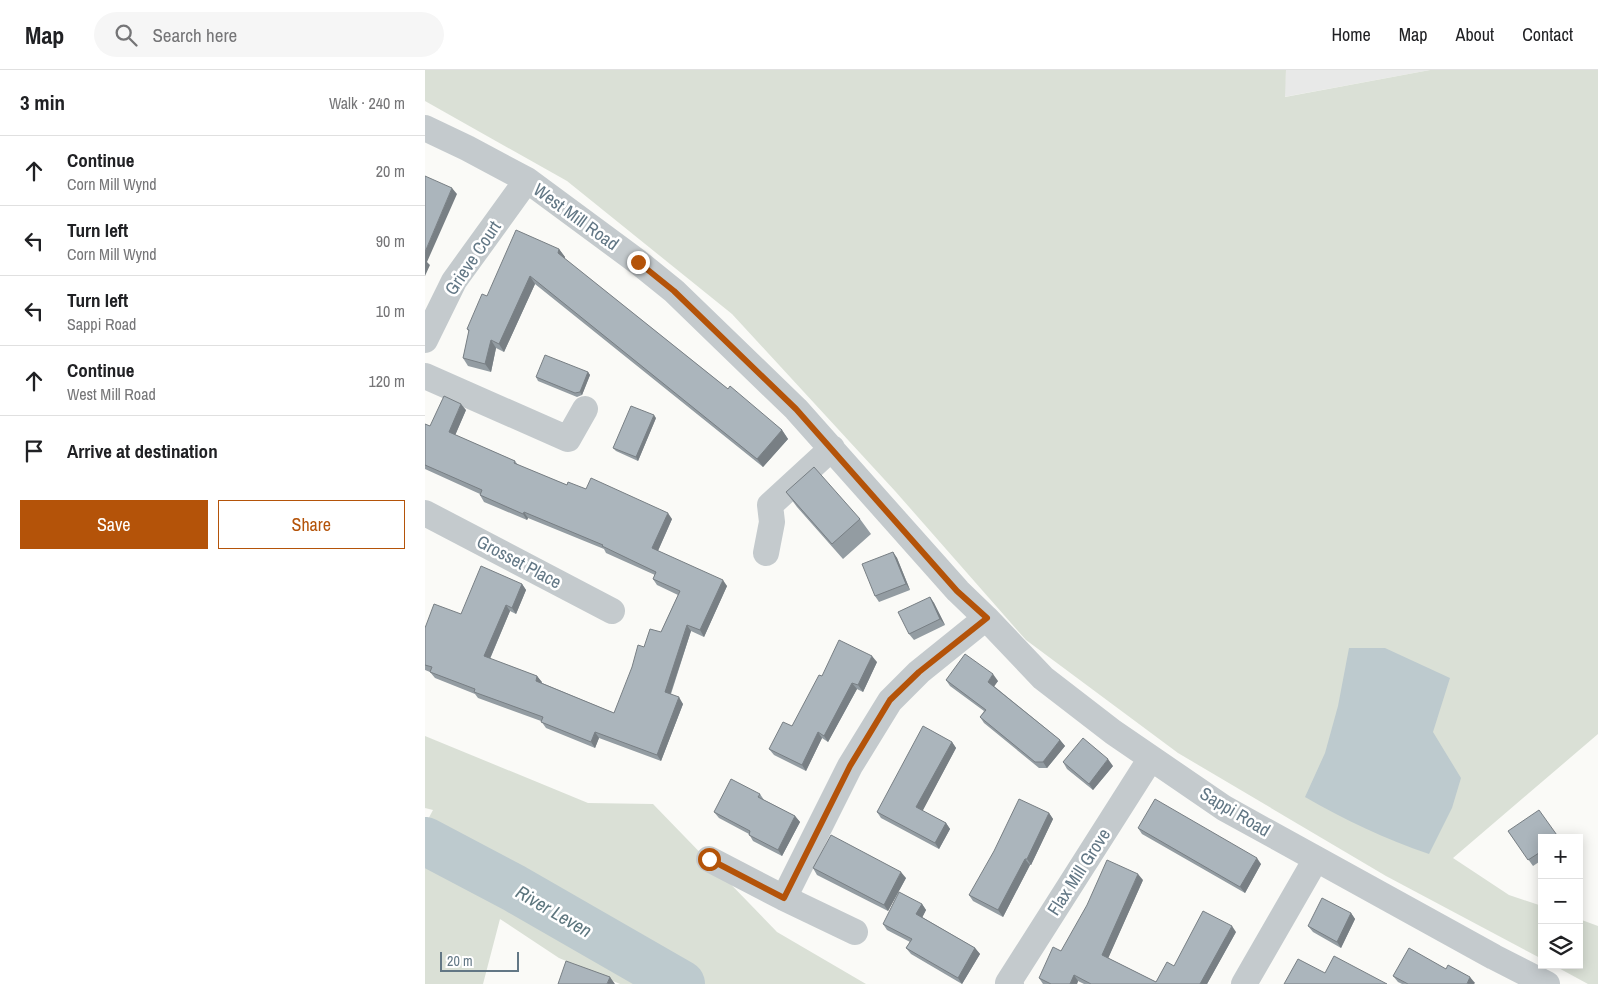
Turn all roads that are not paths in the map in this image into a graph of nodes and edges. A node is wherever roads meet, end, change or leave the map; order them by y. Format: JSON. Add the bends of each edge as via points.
{"nodes":[{"id":1,"x":425,"y":128,"type":"edge"},
{"id":2,"x":527,"y":180,"type":"junction"},
{"id":3,"x":425,"y":340,"type":"edge"},
{"id":4,"x":425,"y":376,"type":"edge"},
{"id":5,"x":585,"y":409,"type":"dead end"},
{"id":6,"x":832,"y":448,"type":"junction"},
{"id":7,"x":425,"y":513,"type":"edge"},
{"id":8,"x":766,"y":553,"type":"dead end"},
{"id":9,"x":957,"y":591,"type":"joint"},
{"id":10,"x":612,"y":611,"type":"dead end"},
{"id":11,"x":987,"y":618,"type":"junction"},
{"id":12,"x":1151,"y":758,"type":"junction"},
{"id":13,"x":709,"y":859,"type":"dead end"},
{"id":14,"x":1316,"y":859,"type":"junction"},
{"id":15,"x":784,"y":898,"type":"junction"},
{"id":16,"x":855,"y":932,"type":"dead end"},
{"id":17,"x":1513,"y":976,"type":"edge"},
{"id":18,"x":1011,"y":984,"type":"edge"},
{"id":19,"x":1244,"y":984,"type":"edge"},
{"id":20,"x":1547,"y":984,"type":"edge"}],
"edges":[{"from":1,"to":2,"type":"street","name":"West Mill Road"},
{"from":2,"to":3,"type":"street","name":"Grieve Court","via":[[454,281]]},
{"from":2,"to":6,"type":"street","name":"West Mill Road","via":[[674,291]]},
{"from":4,"to":5,"type":"street","via":[[568,439]]},
{"from":6,"to":8,"type":"street","via":[[770,505],[772,522]]},
{"from":6,"to":9,"type":"street","name":"West Mill Road"},
{"from":7,"to":10,"type":"street","name":"Grosset Place"},
{"from":9,"to":11,"type":"street","name":"Sappi Road"},
{"from":11,"to":12,"type":"street","name":"Sappi Road","via":[[1043,678]]},
{"from":11,"to":15,"type":"street","via":[[919,672],[890,700],[850,766]]},
{"from":12,"to":14,"type":"street","name":"Sappi Road","via":[[1224,808]]},
{"from":12,"to":18,"type":"street","name":"Flax Mill Grove","via":[[1008,983]]},
{"from":13,"to":15,"type":"street"},
{"from":14,"to":17,"type":"street","name":"Sappi Road"},
{"from":14,"to":19,"type":"street"},
{"from":15,"to":16,"type":"street"},
{"from":17,"to":20,"type":"street","name":"Sappi Road"}]}
